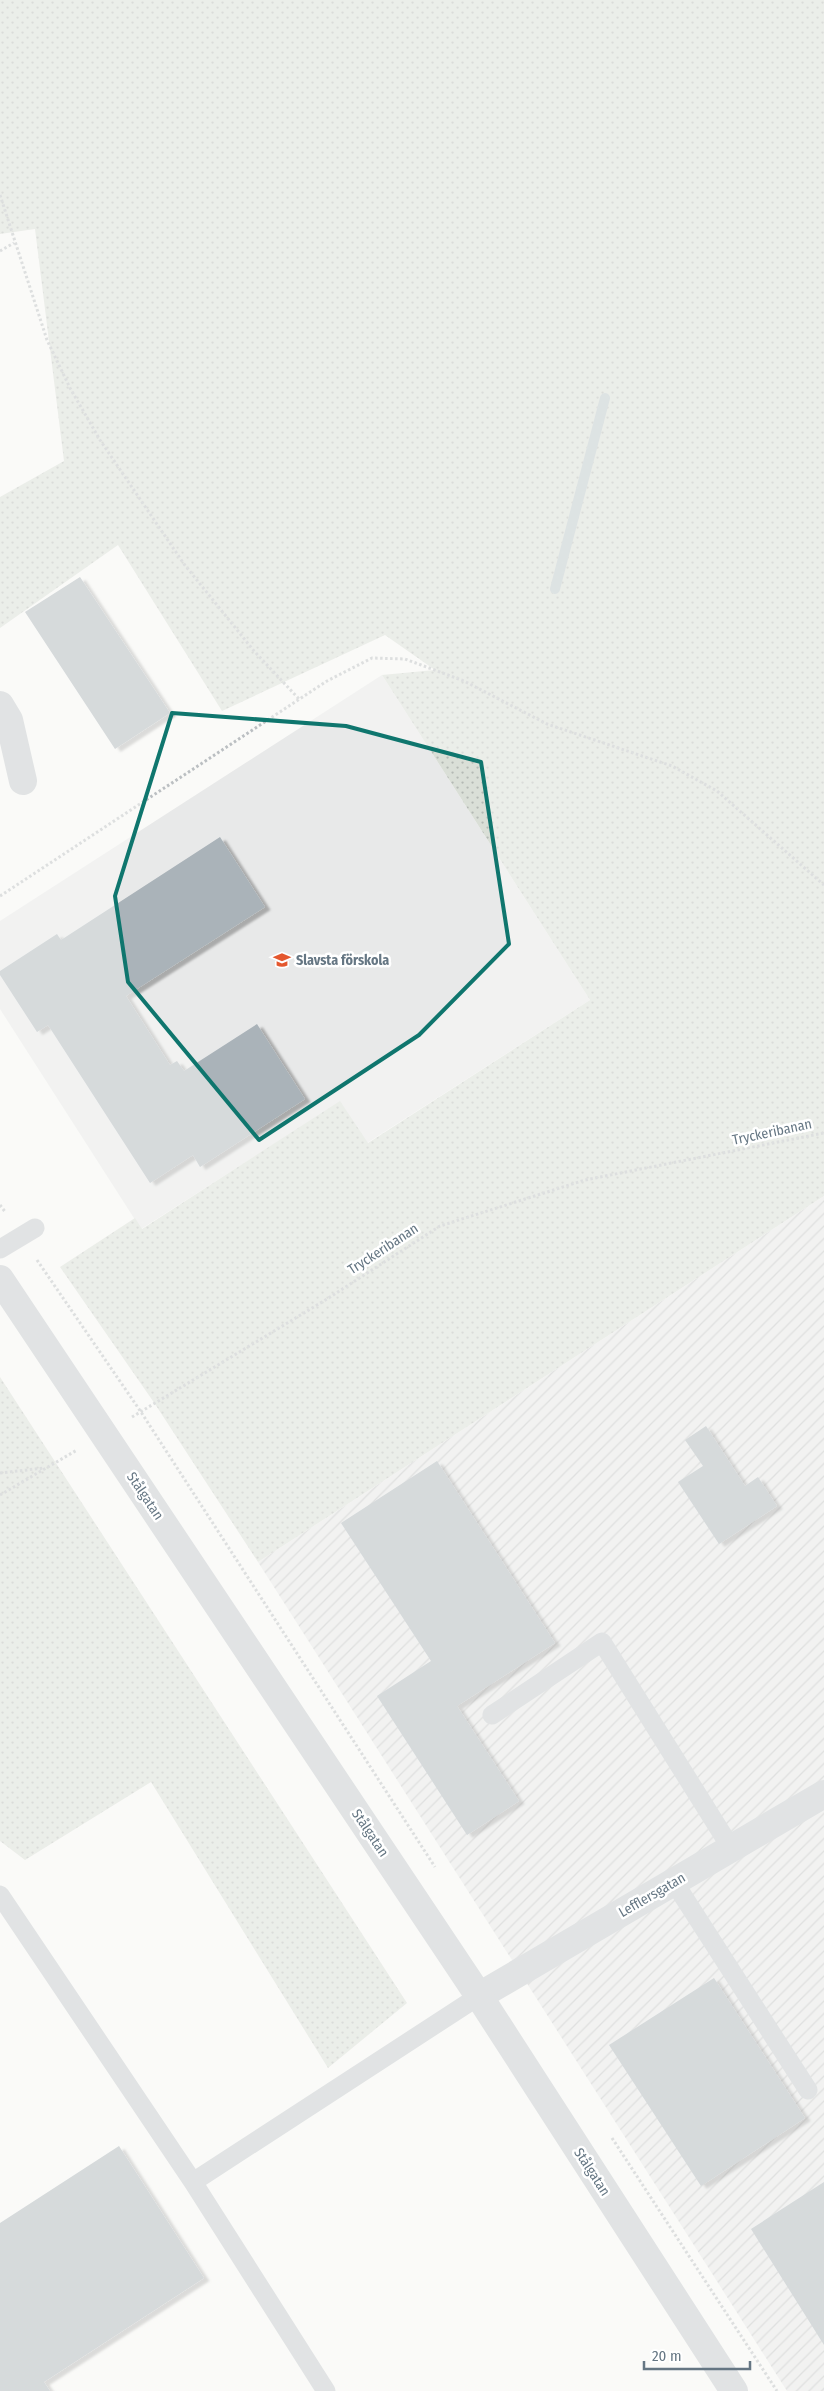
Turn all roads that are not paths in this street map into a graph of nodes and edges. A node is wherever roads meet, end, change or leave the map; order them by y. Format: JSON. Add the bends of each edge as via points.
{"nodes":[{"id":1,"x":0,"y":705,"type":"edge"},
{"id":2,"x":23,"y":781,"type":"dead end"},
{"id":3,"x":28,"y":1232,"type":"road end"},
{"id":4,"x":0,"y":1249,"type":"edge"},
{"id":5,"x":0,"y":1279,"type":"edge"},
{"id":6,"x":492,"y":1715,"type":"dead end"},
{"id":7,"x":824,"y":1794,"type":"edge"},
{"id":8,"x":731,"y":1848,"type":"junction"},
{"id":9,"x":674,"y":1882,"type":"junction"},
{"id":10,"x":0,"y":1895,"type":"edge"},
{"id":11,"x":479,"y":1996,"type":"junction"},
{"id":12,"x":808,"y":2090,"type":"dead end"},
{"id":13,"x":193,"y":2182,"type":"junction"},
{"id":14,"x":326,"y":2391,"type":"edge"},
{"id":15,"x":734,"y":2391,"type":"edge"}],
"edges":[{"from":1,"to":2,"type":"street","via":[[9,720]]},
{"from":3,"to":4,"type":"lane"},
{"from":5,"to":11,"type":"street","name":"Stålgatan"},
{"from":6,"to":8,"type":"lane","via":[[602,1642]]},
{"from":7,"to":8,"type":"street","name":"Lefflersgatan"},
{"from":8,"to":9,"type":"street","name":"Lefflersgatan"},
{"from":9,"to":11,"type":"street","name":"Lefflersgatan"},
{"from":9,"to":12,"type":"lane"},
{"from":10,"to":13,"type":"lane"},
{"from":11,"to":13,"type":"lane"},
{"from":11,"to":15,"type":"street","name":"Stålgatan"},
{"from":13,"to":14,"type":"lane"}]}
